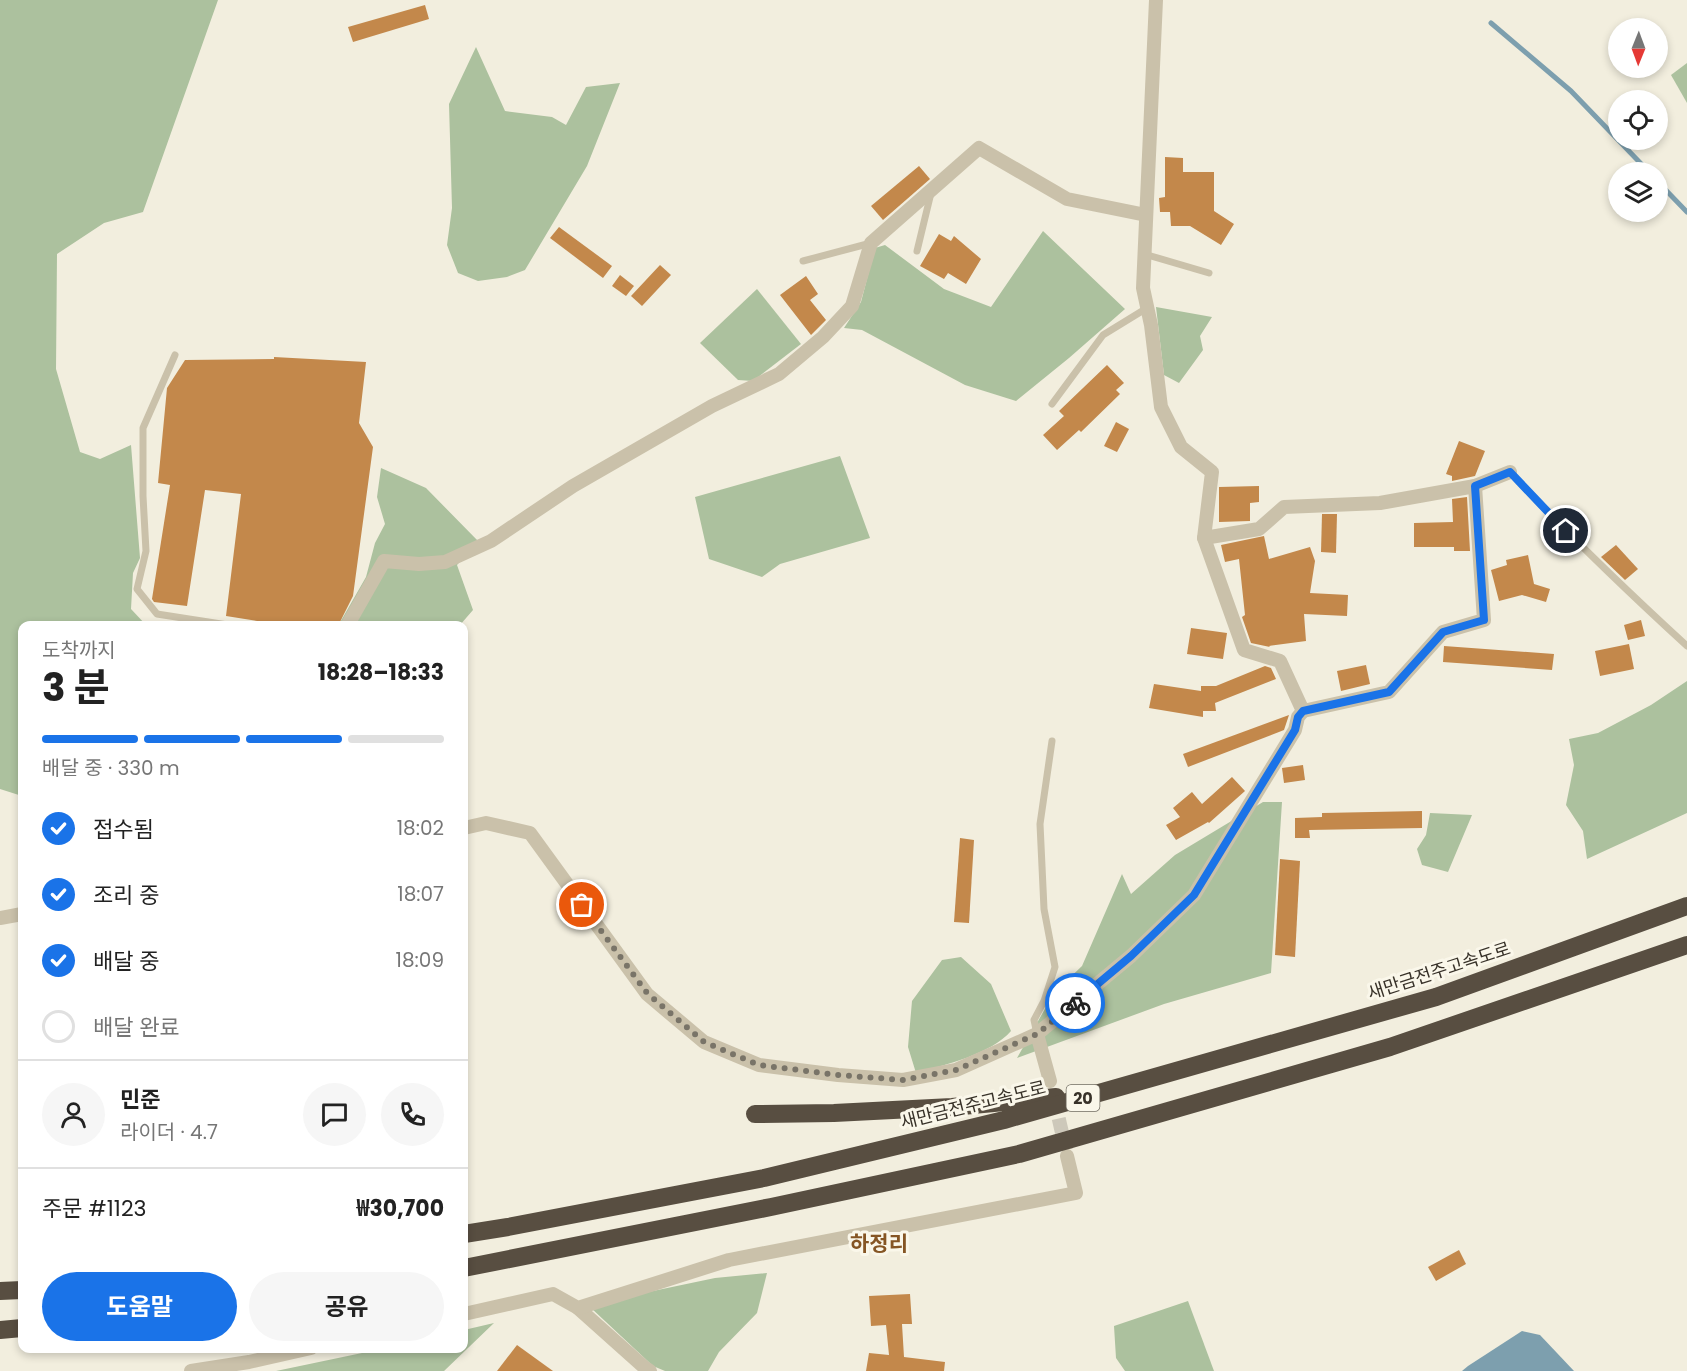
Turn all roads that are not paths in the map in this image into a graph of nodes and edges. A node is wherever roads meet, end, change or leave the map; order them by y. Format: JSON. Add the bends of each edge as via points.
{"nodes":[{"id":1,"x":1156,"y":0,"type":"edge"},
{"id":2,"x":932,"y":191,"type":"junction"},
{"id":3,"x":1146,"y":215,"type":"junction"},
{"id":4,"x":870,"y":243,"type":"junction"},
{"id":5,"x":917,"y":251,"type":"dead end"},
{"id":6,"x":1144,"y":254,"type":"junction"},
{"id":7,"x":803,"y":261,"type":"dead end"},
{"id":8,"x":1209,"y":273,"type":"dead end"},
{"id":9,"x":1148,"y":308,"type":"junction"},
{"id":10,"x":175,"y":355,"type":"dead end"},
{"id":11,"x":1052,"y":404,"type":"dead end"},
{"id":12,"x":1510,"y":472,"type":"joint"},
{"id":13,"x":1475,"y":486,"type":"junction"},
{"id":14,"x":1204,"y":538,"type":"junction"},
{"id":15,"x":202,"y":621,"type":"edge"},
{"id":16,"x":350,"y":621,"type":"edge"},
{"id":17,"x":1687,"y":646,"type":"edge"},
{"id":18,"x":1303,"y":711,"type":"junction"},
{"id":19,"x":1052,"y":741,"type":"dead end"},
{"id":20,"x":468,"y":827,"type":"edge"},
{"id":21,"x":1687,"y":906,"type":"edge"},
{"id":22,"x":18,"y":915,"type":"edge"},
{"id":23,"x":0,"y":918,"type":"edge"},
{"id":24,"x":1687,"y":945,"type":"edge"},
{"id":25,"x":1037,"y":1034,"type":"junction"},
{"id":26,"x":1050,"y":1082,"type":"tunnel mouth"},
{"id":27,"x":1102,"y":1092,"type":"junction"},
{"id":28,"x":755,"y":1114,"type":"dead end"},
{"id":29,"x":1067,"y":1156,"type":"tunnel mouth"},
{"id":30,"x":468,"y":1233,"type":"edge"},
{"id":31,"x":468,"y":1267,"type":"edge"},
{"id":32,"x":18,"y":1290,"type":"edge"},
{"id":33,"x":0,"y":1291,"type":"edge"},
{"id":34,"x":578,"y":1308,"type":"junction"},
{"id":35,"x":468,"y":1313,"type":"edge"},
{"id":36,"x":18,"y":1328,"type":"edge"},
{"id":37,"x":0,"y":1330,"type":"edge"},
{"id":38,"x":289,"y":1353,"type":"edge"},
{"id":39,"x":191,"y":1371,"type":"edge"},
{"id":40,"x":650,"y":1371,"type":"edge"}],
"edges":[{"from":1,"to":3,"type":"street"},
{"from":2,"to":3,"type":"street","via":[[979,148],[1067,200]]},
{"from":2,"to":4,"type":"street"},
{"from":2,"to":5,"type":"lane"},
{"from":3,"to":6,"type":"street"},
{"from":4,"to":7,"type":"lane"},
{"from":4,"to":16,"type":"street","via":[[852,306],[823,337],[778,374],[712,406],[573,486],[491,541],[445,562],[384,561]]},
{"from":6,"to":8,"type":"lane"},
{"from":6,"to":9,"type":"street","via":[[1143,288]]},
{"from":9,"to":11,"type":"lane","via":[[1103,334]]},
{"from":9,"to":14,"type":"street","via":[[1161,407],[1181,447],[1212,472]]},
{"from":10,"to":15,"type":"lane","via":[[142,428],[146,551],[137,589],[157,614]]},
{"from":12,"to":13,"type":"street"},
{"from":12,"to":17,"type":"lane"},
{"from":13,"to":14,"type":"street","via":[[1380,503],[1284,507],[1259,529]]},
{"from":13,"to":18,"type":"street","via":[[1484,620],[1443,632],[1389,692]]},
{"from":14,"to":18,"type":"street","via":[[1244,650],[1280,661]]},
{"from":18,"to":25,"type":"street","via":[[1194,895],[1131,956]]},
{"from":19,"to":25,"type":"lane","via":[[1040,824],[1044,909],[1055,967],[1034,1020]]},
{"from":20,"to":25,"type":"street","via":[[486,823],[530,834],[647,993],[704,1042],[759,1065],[903,1080],[956,1070]]},
{"from":21,"to":27,"type":"highway","name":"새만금전주고속도로","number":"20","via":[[1436,997]]},
{"from":22,"to":23,"type":"street"},
{"from":24,"to":31,"type":"highway","number":"20","via":[[1390,1047],[1018,1154]]},
{"from":25,"to":26,"type":"street"},
{"from":27,"to":28,"type":"highway","via":[[952,1107]]},
{"from":27,"to":30,"type":"highway","name":"새만금전주고속도로","number":"20","via":[[764,1178]]},
{"from":29,"to":34,"type":"street","via":[[1076,1193],[729,1260]]},
{"from":32,"to":33,"type":"highway"},
{"from":34,"to":35,"type":"street","via":[[553,1294]]},
{"from":34,"to":40,"type":"street"},
{"from":36,"to":37,"type":"highway"},
{"from":38,"to":39,"type":"street"}]}
